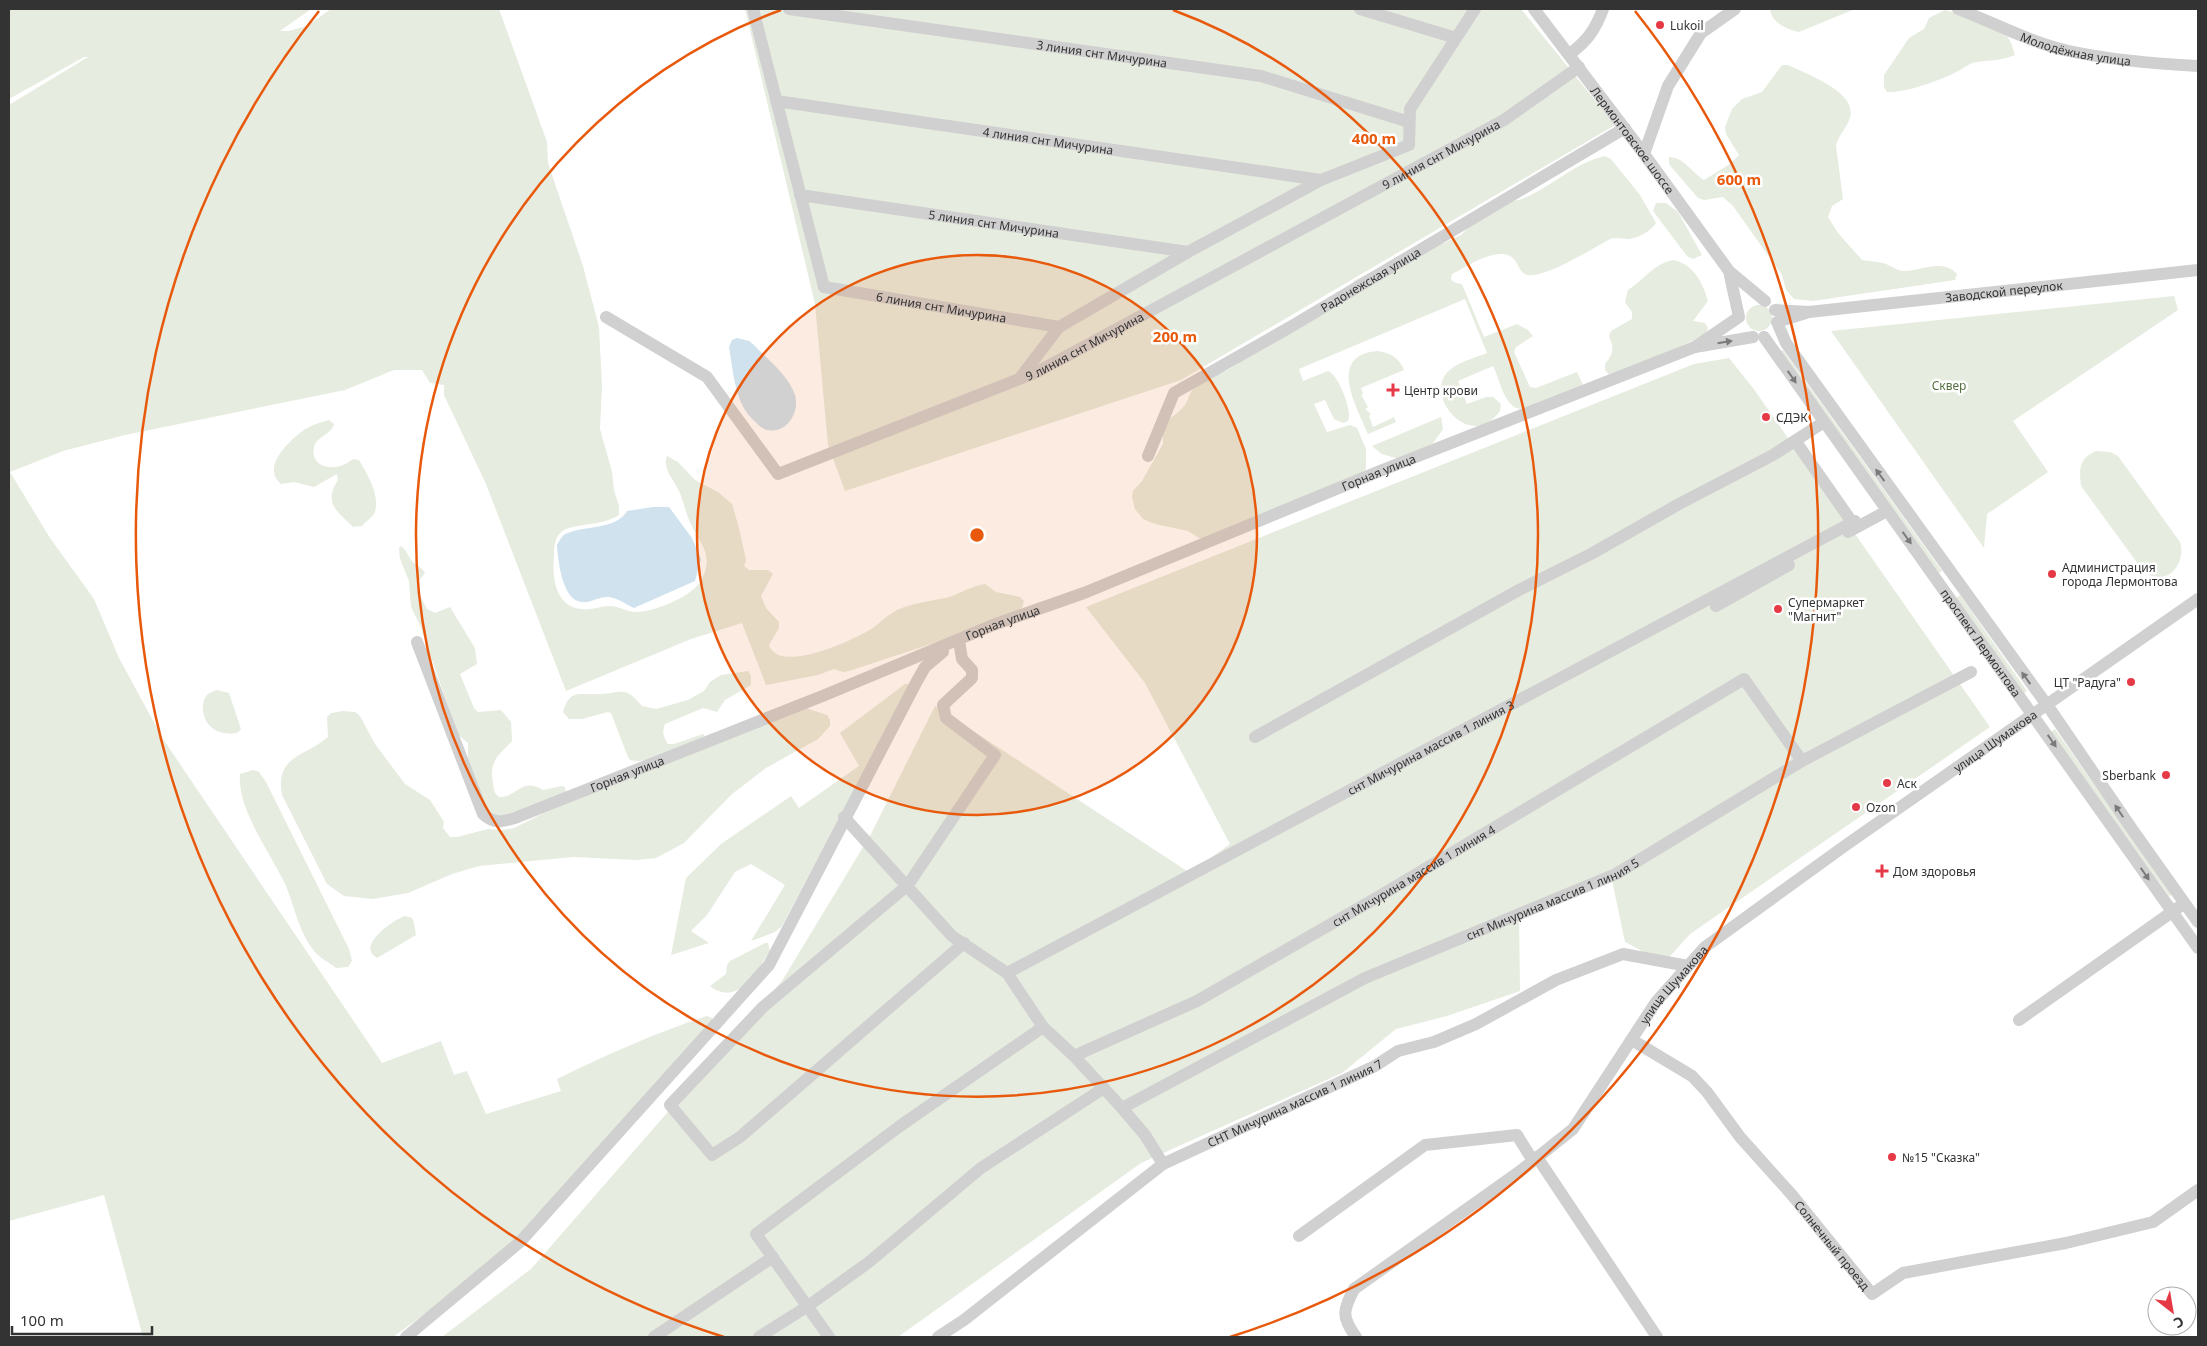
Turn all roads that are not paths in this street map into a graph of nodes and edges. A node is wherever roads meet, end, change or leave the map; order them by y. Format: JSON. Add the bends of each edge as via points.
{"nodes":[{"id":1,"x":753,"y":9,"type":"edge"},
{"id":2,"x":789,"y":9,"type":"edge"},
{"id":3,"x":1360,"y":9,"type":"edge"},
{"id":4,"x":1475,"y":9,"type":"edge"},
{"id":5,"x":1534,"y":9,"type":"edge"},
{"id":6,"x":1603,"y":9,"type":"edge"},
{"id":7,"x":1735,"y":9,"type":"edge"},
{"id":8,"x":1958,"y":9,"type":"edge"},
{"id":9,"x":1456,"y":38,"type":"junction"},
{"id":10,"x":1570,"y":54,"type":"junction"},
{"id":11,"x":2198,"y":66,"type":"edge"},
{"id":12,"x":1579,"y":67,"type":"junction"},
{"id":13,"x":776,"y":101,"type":"junction"},
{"id":14,"x":1409,"y":122,"type":"junction"},
{"id":15,"x":1625,"y":128,"type":"junction"},
{"id":16,"x":1644,"y":154,"type":"junction"},
{"id":17,"x":1320,"y":180,"type":"junction"},
{"id":18,"x":800,"y":195,"type":"junction"},
{"id":19,"x":1188,"y":252,"type":"junction"},
{"id":20,"x":2198,"y":270,"type":"edge"},
{"id":21,"x":1729,"y":271,"type":"junction"},
{"id":22,"x":1772,"y":311,"type":"junction"},
{"id":23,"x":1808,"y":312,"type":"junction"},
{"id":24,"x":606,"y":317,"type":"dead end"},
{"id":25,"x":1739,"y":317,"type":"junction"},
{"id":26,"x":1059,"y":327,"type":"junction"},
{"id":27,"x":1759,"y":337,"type":"junction"},
{"id":28,"x":1786,"y":343,"type":"junction"},
{"id":29,"x":1695,"y":346,"type":"junction"},
{"id":30,"x":1020,"y":378,"type":"junction"},
{"id":31,"x":1824,"y":422,"type":"junction"},
{"id":32,"x":1796,"y":442,"type":"junction"},
{"id":33,"x":1148,"y":456,"type":"dead end"},
{"id":34,"x":1888,"y":511,"type":"junction"},
{"id":35,"x":2198,"y":600,"type":"edge"},
{"id":36,"x":1716,"y":606,"type":"dead end"},
{"id":37,"x":960,"y":641,"type":"junction"},
{"id":38,"x":417,"y":642,"type":"dead end"},
{"id":39,"x":1972,"y":672,"type":"dead end"},
{"id":40,"x":2047,"y":705,"type":"junction"},
{"id":41,"x":2033,"y":716,"type":"junction"},
{"id":42,"x":1255,"y":737,"type":"dead end"},
{"id":43,"x":1802,"y":761,"type":"junction"},
{"id":44,"x":844,"y":817,"type":"junction"},
{"id":45,"x":908,"y":885,"type":"junction"},
{"id":46,"x":2185,"y":903,"type":"junction"},
{"id":47,"x":2172,"y":911,"type":"junction"},
{"id":48,"x":2198,"y":922,"type":"edge"},
{"id":49,"x":964,"y":943,"type":"junction"},
{"id":50,"x":2198,"y":948,"type":"edge"},
{"id":51,"x":1688,"y":966,"type":"junction"},
{"id":52,"x":1007,"y":973,"type":"junction"},
{"id":53,"x":2019,"y":1020,"type":"dead end"},
{"id":54,"x":1043,"y":1027,"type":"junction"},
{"id":55,"x":1632,"y":1040,"type":"junction"},
{"id":56,"x":1074,"y":1056,"type":"junction"},
{"id":57,"x":1104,"y":1088,"type":"junction"},
{"id":58,"x":1122,"y":1108,"type":"junction"},
{"id":59,"x":1535,"y":1159,"type":"junction"},
{"id":60,"x":1163,"y":1164,"type":"junction"},
{"id":61,"x":2198,"y":1190,"type":"edge"},
{"id":62,"x":1299,"y":1236,"type":"dead end"},
{"id":63,"x":773,"y":1257,"type":"junction"},
{"id":64,"x":808,"y":1306,"type":"junction"},
{"id":65,"x":406,"y":1337,"type":"edge"},
{"id":66,"x":654,"y":1337,"type":"edge"},
{"id":67,"x":758,"y":1337,"type":"edge"},
{"id":68,"x":829,"y":1337,"type":"edge"},
{"id":69,"x":938,"y":1337,"type":"edge"},
{"id":70,"x":1356,"y":1337,"type":"edge"},
{"id":71,"x":1657,"y":1337,"type":"edge"}],
"edges":[{"from":1,"to":13,"type":"street"},
{"from":2,"to":14,"type":"street","name":"3 линия снт Мичурина","via":[[1261,76]]},
{"from":3,"to":9,"type":"street"},
{"from":4,"to":9,"type":"street"},
{"from":5,"to":10,"type":"street","name":"Лермонтовское шоссе"},
{"from":6,"to":10,"type":"street","via":[[1586,41]]},
{"from":7,"to":16,"type":"street","via":[[1701,33],[1668,86]]},
{"from":8,"to":11,"type":"street","name":"Молодёжная улица","via":[[2069,51]]},
{"from":9,"to":14,"type":"street","via":[[1410,109]]},
{"from":10,"to":12,"type":"street","name":"Лермонтовское шоссе"},
{"from":12,"to":15,"type":"street","name":"Лермонтовское шоссе"},
{"from":12,"to":30,"type":"street","name":"9 линия снт Мичурина","via":[[1504,120],[1037,372]]},
{"from":13,"to":17,"type":"street","name":"4 линия снт Мичурина"},
{"from":13,"to":18,"type":"street"},
{"from":14,"to":17,"type":"street","via":[[1409,145]]},
{"from":15,"to":16,"type":"street","name":"Лермонтовское шоссе"},
{"from":15,"to":33,"type":"street","name":"Радонежская улица","via":[[1174,393]]},
{"from":16,"to":21,"type":"street","name":"Лермонтовское шоссе"},
{"from":17,"to":19,"type":"street"},
{"from":18,"to":19,"type":"street","name":"5 линия снт Мичурина"},
{"from":18,"to":26,"type":"street","name":"6 линия снт Мичурина","via":[[824,287]]},
{"from":19,"to":26,"type":"street"},
{"from":20,"to":23,"type":"street","name":"Заводской переулок"},
{"from":21,"to":22,"type":"street"},
{"from":21,"to":25,"type":"street"},
{"from":22,"to":23,"type":"street","name":"Заводской переулок"},
{"from":22,"to":25,"type":"street","via":[[1760,300],[1748,303]]},
{"from":22,"to":27,"type":"street","via":[[1773,331]]},
{"from":22,"to":28,"type":"street","name":"проспект Лермонтова"},
{"from":23,"to":28,"type":"street","via":[[1791,328]]},
{"from":24,"to":30,"type":"street","name":"9 линия снт Мичурина","via":[[708,377],[778,474]]},
{"from":25,"to":27,"type":"street","via":[[1741,327]]},
{"from":25,"to":29,"type":"street"},
{"from":26,"to":30,"type":"street"},
{"from":29,"to":27,"type":"street","one_way":true},
{"from":27,"to":31,"type":"street","name":"проспект Лермонтова","one_way":true},
{"from":40,"to":28,"type":"street","name":"проспект Лермонтова","one_way":true},
{"from":29,"to":37,"type":"street","name":"Горная улица","via":[[1084,592],[993,625]]},
{"from":31,"to":32,"type":"street"},
{"from":31,"to":34,"type":"street","name":"проспект Лермонтова"},
{"from":32,"to":42,"type":"street"},
{"from":32,"to":52,"type":"street","name":"снт Мичурина массив 1 линия 3","via":[[1854,521]]},
{"from":34,"to":36,"type":"street"},
{"from":34,"to":41,"type":"street","name":"проспект Лермонтова","one_way":true},
{"from":35,"to":40,"type":"street","name":"улица Шумакова"},
{"from":37,"to":38,"type":"street","name":"Горная улица","via":[[499,822],[491,821],[483,814]]},
{"from":37,"to":44,"type":"street","via":[[925,667]]},
{"from":37,"to":45,"type":"street","via":[[962,659],[972,670],[972,678],[943,705],[946,718],[995,755]]},
{"from":39,"to":43,"type":"street","name":"снт Мичурина массив 1 линия 5"},
{"from":40,"to":41,"type":"street","name":"улица Шумакова"},
{"from":46,"to":40,"type":"street","name":"проспект Лермонтова","one_way":true},
{"from":41,"to":47,"type":"street","name":"проспект Лермонтова","one_way":true},
{"from":41,"to":51,"type":"street","name":"улица Шумакова","via":[[1705,947]]},
{"from":43,"to":56,"type":"street","name":"снт Мичурина массив 1 линия 4","via":[[1744,679],[1197,1001]]},
{"from":43,"to":58,"type":"street","name":"снт Мичурина массив 1 линия 5","via":[[1616,874],[1364,978]]},
{"from":44,"to":45,"type":"street"},
{"from":44,"to":65,"type":"street","via":[[768,966],[520,1242]]},
{"from":45,"to":49,"type":"street","via":[[952,936]]},
{"from":45,"to":49,"type":"street","via":[[764,1007],[670,1105],[712,1155],[740,1137]]},
{"from":46,"to":47,"type":"street"},
{"from":46,"to":48,"type":"street","name":"проспект Лермонтова"},
{"from":47,"to":50,"type":"street","name":"проспект Лермонтова"},
{"from":47,"to":53,"type":"street"},
{"from":49,"to":52,"type":"street"},
{"from":51,"to":55,"type":"street","name":"улица Шумакова","via":[[1656,1002]]},
{"from":51,"to":60,"type":"street","name":"СНТ Мичурина массив 1 линия 7","via":[[1623,954],[1556,980],[1476,1024],[1434,1042],[1398,1051],[1376,1066]]},
{"from":52,"to":54,"type":"street"},
{"from":54,"to":56,"type":"street"},
{"from":54,"to":63,"type":"street","via":[[900,1126],[756,1234]]},
{"from":55,"to":59,"type":"street","name":"улица Шумакова","via":[[1573,1129]]},
{"from":55,"to":61,"type":"street","name":"Солнечный проезд","via":[[1692,1076],[1872,1294],[1903,1273],[2066,1243],[2153,1222]]},
{"from":56,"to":57,"type":"street"},
{"from":57,"to":58,"type":"street"},
{"from":57,"to":64,"type":"street","via":[[981,1168],[868,1262]]},
{"from":58,"to":60,"type":"street"},
{"from":59,"to":62,"type":"street","via":[[1517,1135],[1425,1146]]},
{"from":59,"to":70,"type":"street","name":"улица Шумакова","via":[[1354,1289],[1344,1308],[1347,1325]]},
{"from":59,"to":71,"type":"street"},
{"from":60,"to":69,"type":"street","name":"СНТ Мичурина массив 1 линия 7"},
{"from":63,"to":64,"type":"street"},
{"from":63,"to":66,"type":"street"},
{"from":64,"to":67,"type":"street"},
{"from":64,"to":68,"type":"street"}]}
